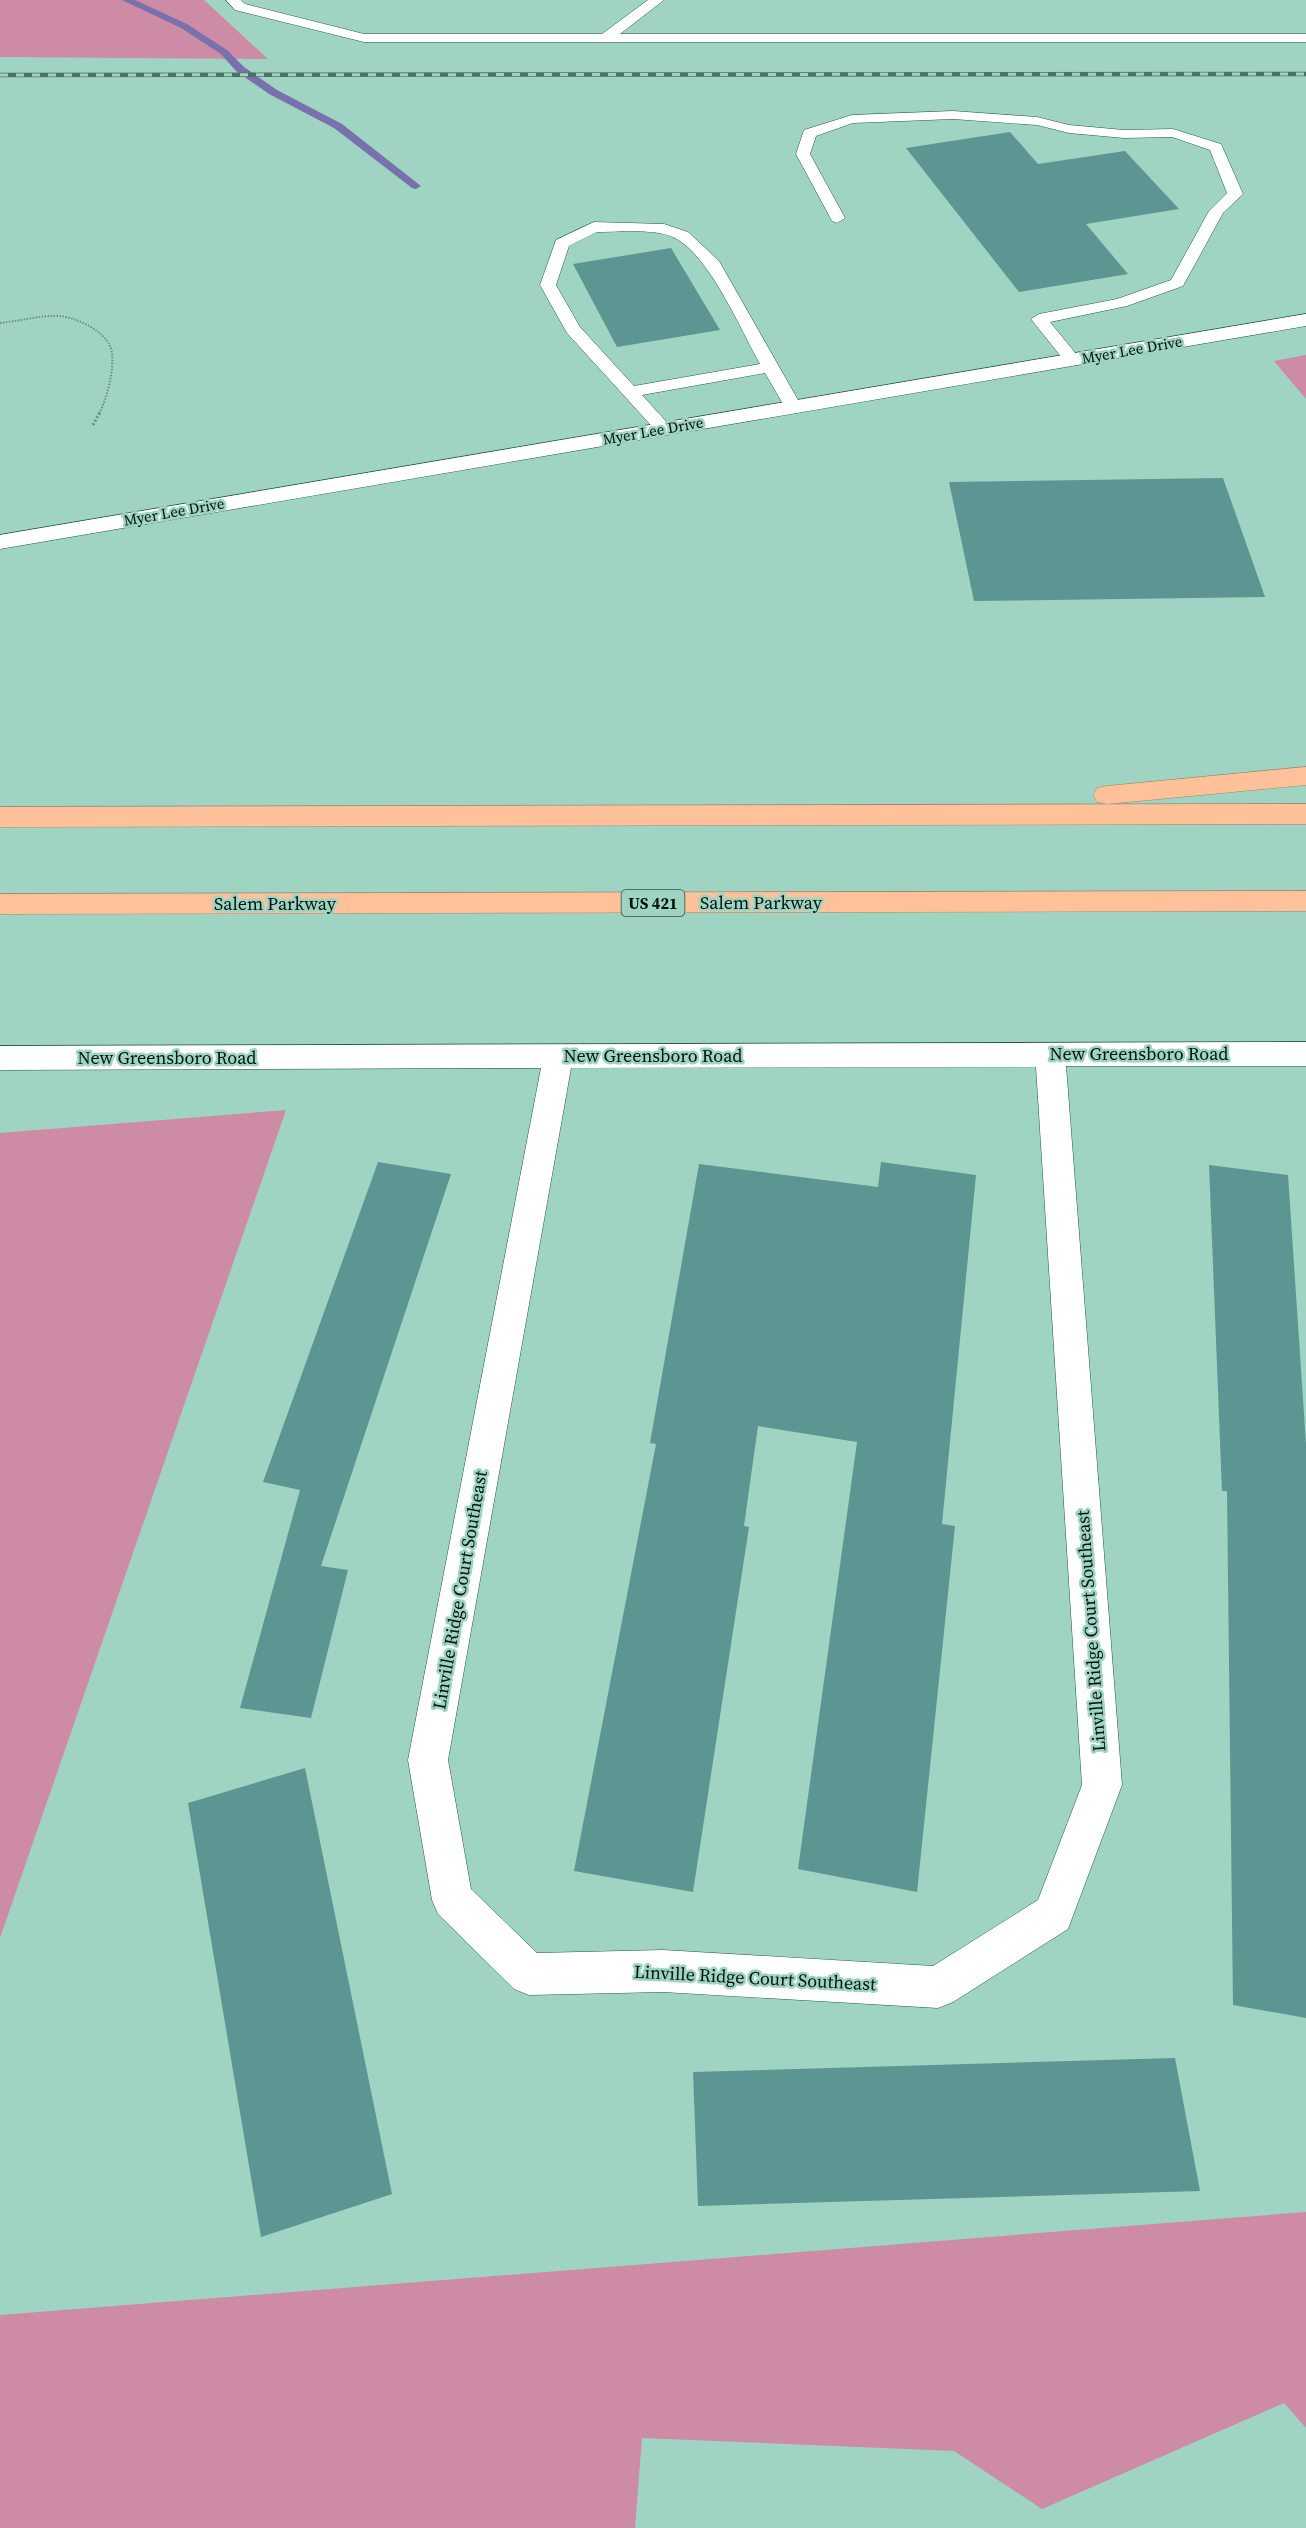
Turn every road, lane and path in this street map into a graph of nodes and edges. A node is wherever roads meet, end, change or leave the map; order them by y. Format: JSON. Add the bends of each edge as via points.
{"nodes":[{"id":1,"x":233,"y":0,"type":"edge"},
{"id":2,"x":657,"y":0,"type":"edge"},
{"id":3,"x":1306,"y":38,"type":"edge"},
{"id":4,"x":604,"y":39,"type":"junction"},
{"id":5,"x":837,"y":218,"type":"dead end"},
{"id":6,"x":1306,"y":320,"type":"edge"},
{"id":7,"x":0,"y":323,"type":"edge"},
{"id":8,"x":1073,"y":360,"type":"junction"},
{"id":9,"x":769,"y":367,"type":"junction"},
{"id":10,"x":630,"y":392,"type":"junction"},
{"id":11,"x":793,"y":407,"type":"junction"},
{"id":12,"x":93,"y":425,"type":"dead end"},
{"id":13,"x":664,"y":429,"type":"junction"},
{"id":14,"x":0,"y":542,"type":"edge"},
{"id":15,"x":1306,"y":776,"type":"edge"},
{"id":16,"x":1306,"y":814,"type":"edge"},
{"id":17,"x":909,"y":815,"type":"junction"},
{"id":18,"x":0,"y":817,"type":"edge"},
{"id":19,"x":1306,"y":902,"type":"edge"},
{"id":20,"x":0,"y":904,"type":"edge"},
{"id":21,"x":1050,"y":1054,"type":"junction"},
{"id":22,"x":1306,"y":1054,"type":"edge"},
{"id":23,"x":558,"y":1057,"type":"junction"},
{"id":24,"x":0,"y":1058,"type":"edge"}],
"edges":[{"from":1,"to":4,"type":"lane","via":[[240,7],[363,38]]},
{"from":2,"to":4,"type":"lane"},
{"from":3,"to":4,"type":"lane"},
{"from":5,"to":8,"type":"lane","via":[[803,154],[809,133],[852,119],[953,115],[1037,121],[1069,129],[1124,134],[1173,133],[1216,147],[1235,194],[1217,211],[1177,283],[1121,303],[1039,319]]},
{"from":6,"to":8,"type":"street","name":"Myer Lee Drive"},
{"from":7,"to":12,"type":"path","via":[[59,316],[78,320],[110,346],[107,400]]},
{"from":8,"to":11,"type":"street","name":"Myer Lee Drive"},
{"from":9,"to":10,"type":"lane"},
{"from":9,"to":10,"type":"lane","via":[[711,261],[682,235],[664,229],[594,227],[562,243],[548,285],[573,329]]},
{"from":9,"to":11,"type":"lane"},
{"from":10,"to":13,"type":"lane"},
{"from":11,"to":13,"type":"street","name":"Myer Lee Drive"},
{"from":13,"to":14,"type":"street","name":"Myer Lee Drive"},
{"from":15,"to":17,"type":"highway"},
{"from":16,"to":17,"type":"highway"},
{"from":17,"to":18,"type":"highway"},
{"from":19,"to":20,"type":"highway","name":"Salem Parkway","number":"US 421"},
{"from":21,"to":22,"type":"street","name":"New Greensboro Road"},
{"from":21,"to":23,"type":"street","name":"New Greensboro Road"},
{"from":21,"to":23,"type":"street","name":"Linville Ridge Court Southeast","via":[[1102,1785],[1053,1914],[938,1987],[663,1971],[529,1974],[452,1900],[428,1760]]},
{"from":23,"to":24,"type":"street","name":"New Greensboro Road"}]}
